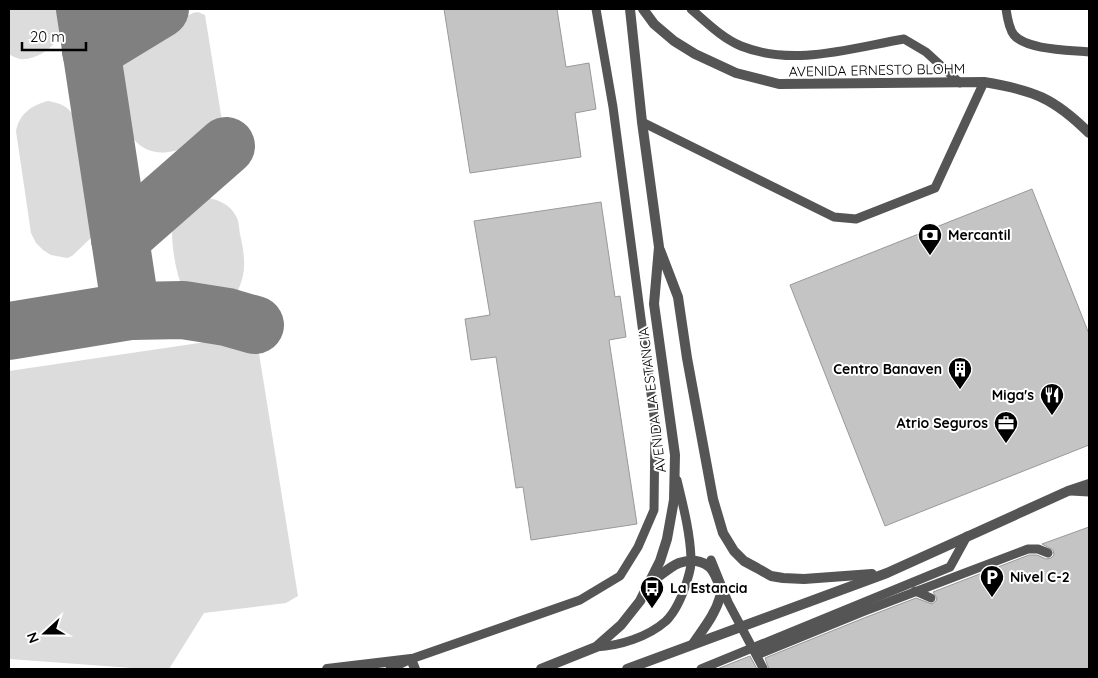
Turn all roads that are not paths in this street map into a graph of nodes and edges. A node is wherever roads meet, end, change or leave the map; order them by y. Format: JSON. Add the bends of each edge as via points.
{"nodes":[{"id":1,"x":596,"y":9,"type":"edge"},
{"id":2,"x":630,"y":9,"type":"edge"},
{"id":3,"x":643,"y":9,"type":"edge"},
{"id":4,"x":691,"y":9,"type":"edge"},
{"id":5,"x":1006,"y":9,"type":"edge"},
{"id":6,"x":1089,"y":52,"type":"edge"},
{"id":7,"x":984,"y":82,"type":"junction"},
{"id":8,"x":960,"y":83,"type":"junction"},
{"id":9,"x":642,"y":122,"type":"junction"},
{"id":10,"x":1089,"y":133,"type":"edge"},
{"id":11,"x":659,"y":247,"type":"junction"},
{"id":12,"x":674,"y":470,"type":"junction"},
{"id":13,"x":1089,"y":484,"type":"edge"},
{"id":14,"x":1068,"y":491,"type":"junction"},
{"id":15,"x":1089,"y":492,"type":"edge"},
{"id":16,"x":967,"y":536,"type":"junction"},
{"id":17,"x":1048,"y":553,"type":"dead end"},
{"id":18,"x":692,"y":560,"type":"junction"},
{"id":19,"x":711,"y":560,"type":"dead end"},
{"id":20,"x":887,"y":572,"type":"junction"},
{"id":21,"x":649,"y":583,"type":"junction"},
{"id":22,"x":915,"y":591,"type":"junction"},
{"id":23,"x":931,"y":598,"type":"dead end"},
{"id":24,"x":693,"y":644,"type":"junction"},
{"id":25,"x":596,"y":647,"type":"junction"},
{"id":26,"x":757,"y":655,"type":"junction"},
{"id":27,"x":411,"y":658,"type":"junction"},
{"id":28,"x":763,"y":668,"type":"edge"},
{"id":29,"x":327,"y":669,"type":"edge"},
{"id":30,"x":390,"y":669,"type":"edge"},
{"id":31,"x":415,"y":669,"type":"edge"},
{"id":32,"x":542,"y":669,"type":"edge"},
{"id":33,"x":627,"y":669,"type":"edge"},
{"id":34,"x":701,"y":669,"type":"edge"}],
"edges":[{"from":1,"to":27,"type":"lane","via":[[613,107],[655,424],[654,510],[638,547],[620,576],[580,600]]},
{"from":2,"to":9,"type":"street","name":"AVENIDA LA ESTANCIA"},
{"from":3,"to":8,"type":"street","name":"AVENIDA ERNESTO BLOHM","via":[[654,24],[695,54],[736,73],[779,84]]},
{"from":4,"to":8,"type":"lane","via":[[739,45],[771,55],[807,56],[904,39],[926,52]]},
{"from":5,"to":6,"type":"lane","via":[[1014,36],[1036,48]]},
{"from":7,"to":8,"type":"street","name":"AVENIDA ERNESTO BLOHM"},
{"from":7,"to":9,"type":"lane","via":[[935,188],[856,219],[834,217]]},
{"from":7,"to":10,"type":"street","name":"AVENIDA ERNESTO BLOHM","via":[[1040,95]]},
{"from":9,"to":11,"type":"street","name":"AVENIDA LA ESTANCIA"},
{"from":11,"to":12,"type":"street","name":"AVENIDA LA ESTANCIA","via":[[654,304]]},
{"from":11,"to":20,"type":"street","name":"AVENIDA LA ESTANCIA","via":[[678,296],[713,499],[723,533],[734,551],[744,562],[771,576],[784,578]]},
{"from":12,"to":18,"type":"lane"},
{"from":12,"to":21,"type":"street","name":"AVENIDA LA ESTANCIA","via":[[674,500],[667,539]]},
{"from":13,"to":14,"type":"street","name":"AVENIDA LA ESTANCIA"},
{"from":14,"to":15,"type":"lane"},
{"from":14,"to":16,"type":"street","name":"AVENIDA LA ESTANCIA"},
{"from":16,"to":20,"type":"street","name":"AVENIDA LA ESTANCIA"},
{"from":16,"to":34,"type":"lane","via":[[950,567]]},
{"from":17,"to":22,"type":"lane","via":[[1028,549]]},
{"from":18,"to":21,"type":"street","via":[[678,563]]},
{"from":18,"to":24,"type":"street","via":[[711,567],[721,594],[710,619]]},
{"from":18,"to":25,"type":"lane","via":[[684,592],[667,620],[655,629],[612,647]]},
{"from":19,"to":26,"type":"lane","bridge":true,"via":[[728,602]]},
{"from":20,"to":24,"type":"street","name":"AVENIDA LA ESTANCIA"},
{"from":21,"to":25,"type":"street","name":"AVENIDA LA ESTANCIA","via":[[640,601],[620,626]]},
{"from":22,"to":23,"type":"lane"},
{"from":22,"to":26,"type":"lane"},
{"from":24,"to":33,"type":"street","name":"AVENIDA LA ESTANCIA"},
{"from":25,"to":32,"type":"street","name":"AVENIDA LA ESTANCIA"},
{"from":26,"to":28,"type":"lane","bridge":true},
{"from":27,"to":29,"type":"street"},
{"from":27,"to":30,"type":"lane"},
{"from":27,"to":31,"type":"street"}]}
